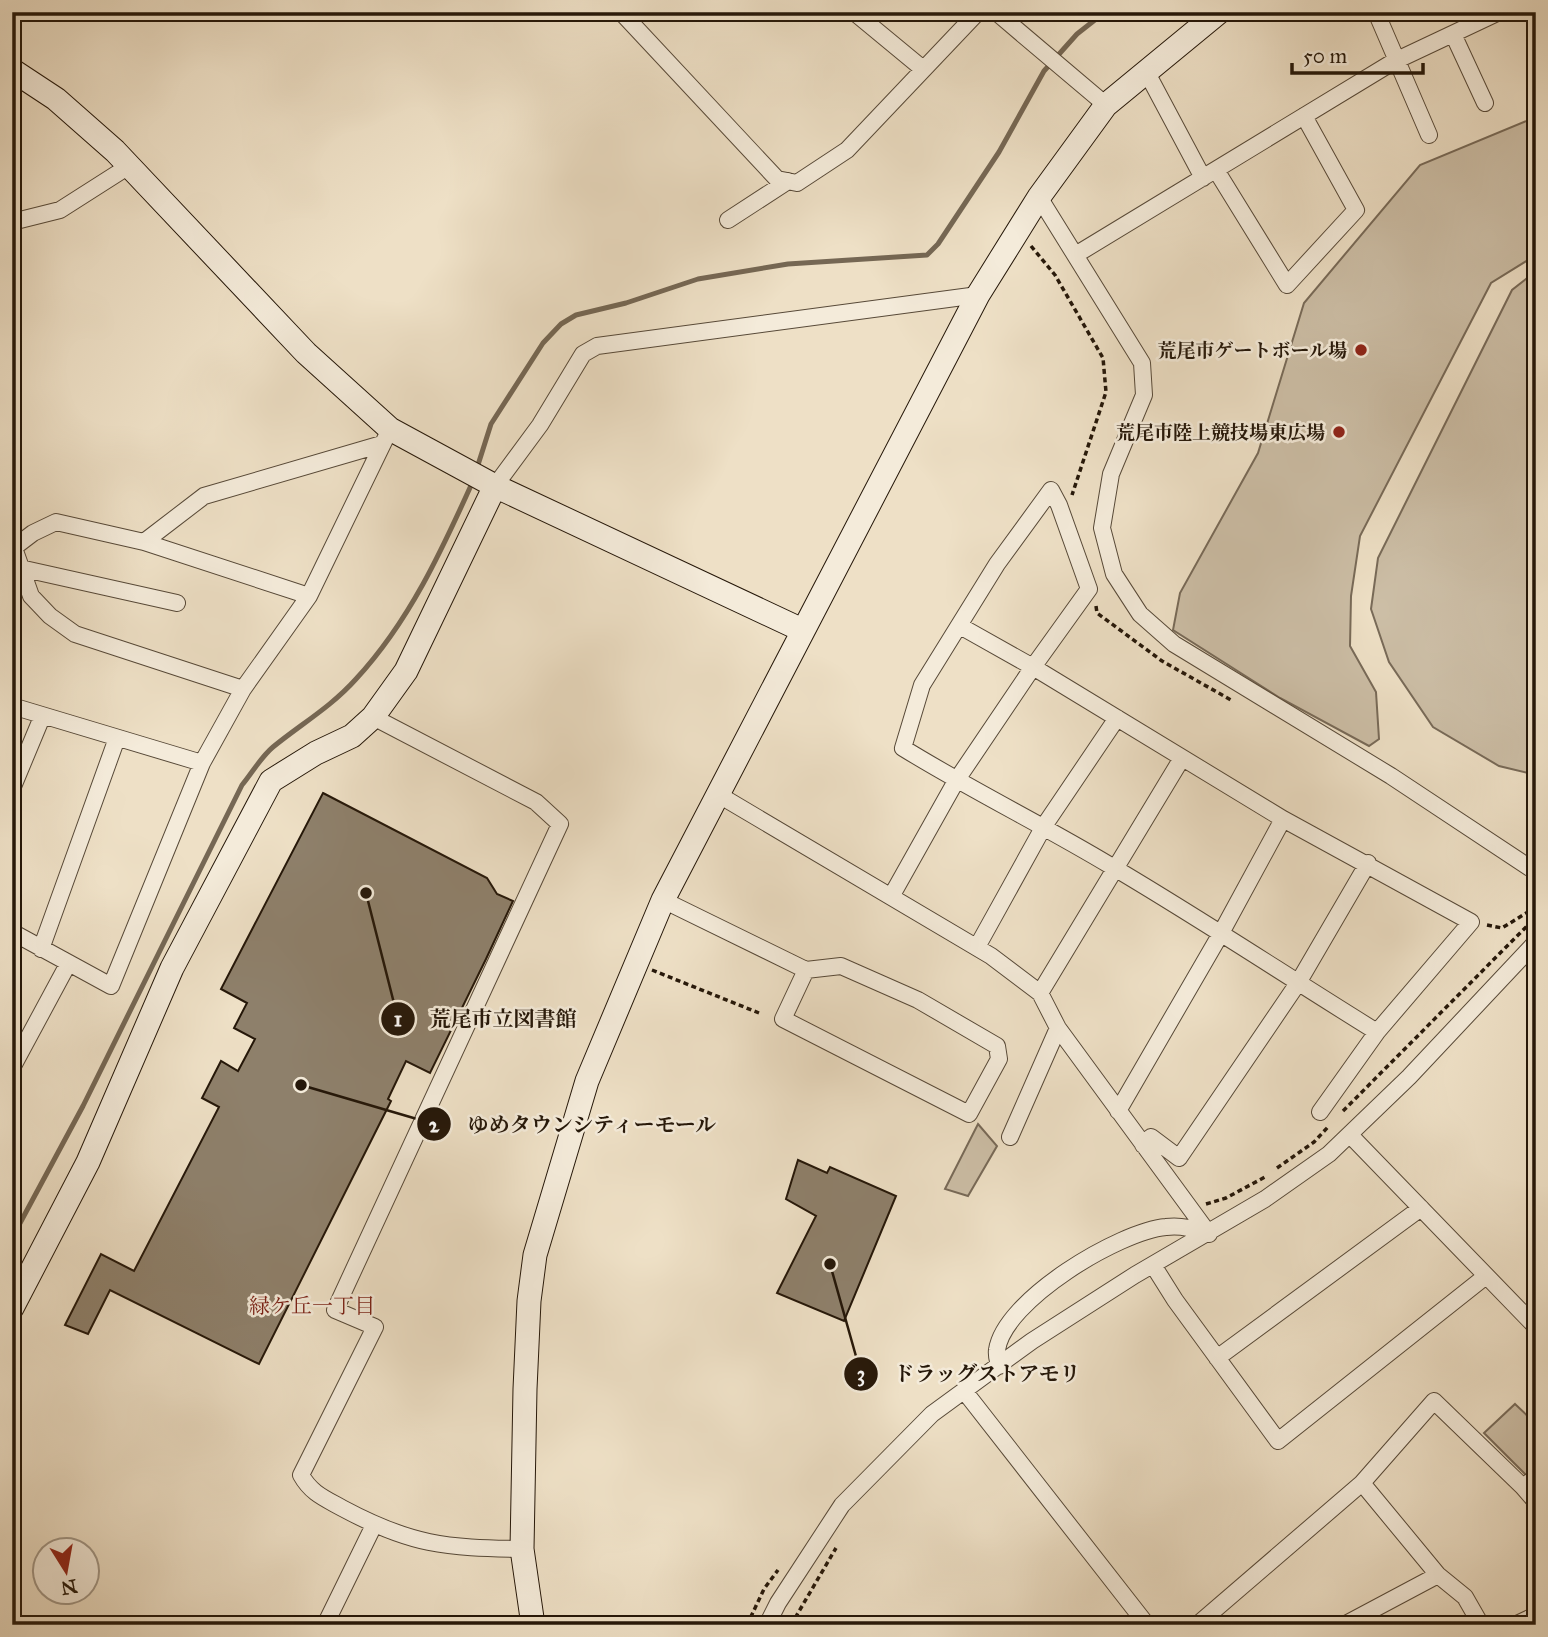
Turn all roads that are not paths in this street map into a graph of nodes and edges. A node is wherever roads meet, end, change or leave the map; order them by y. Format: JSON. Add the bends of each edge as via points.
{"nodes":[{"id":1,"x":621,"y":12,"type":"edge"},
{"id":2,"x":854,"y":12,"type":"edge"},
{"id":3,"x":978,"y":12,"type":"edge"},
{"id":4,"x":996,"y":12,"type":"edge"},
{"id":5,"x":1219,"y":12,"type":"edge"},
{"id":6,"x":1376,"y":12,"type":"edge"},
{"id":7,"x":1499,"y":12,"type":"edge"},
{"id":8,"x":1453,"y":34,"type":"junction"},
{"id":9,"x":1397,"y":60,"type":"junction"},
{"id":10,"x":923,"y":69,"type":"junction"},
{"id":11,"x":12,"y":70,"type":"edge"},
{"id":12,"x":1146,"y":71,"type":"junction"},
{"id":13,"x":1485,"y":103,"type":"dead end"},
{"id":14,"x":1106,"y":104,"type":"junction"},
{"id":15,"x":1304,"y":116,"type":"junction"},
{"id":16,"x":1429,"y":135,"type":"dead end"},
{"id":17,"x":130,"y":166,"type":"junction"},
{"id":18,"x":1209,"y":174,"type":"junction"},
{"id":19,"x":788,"y":181,"type":"junction"},
{"id":20,"x":1040,"y":197,"type":"junction"},
{"id":21,"x":727,"y":220,"type":"dead end"},
{"id":22,"x":12,"y":222,"type":"edge"},
{"id":23,"x":1077,"y":254,"type":"junction"},
{"id":24,"x":978,"y":295,"type":"junction"},
{"id":25,"x":386,"y":437,"type":"junction"},
{"id":26,"x":492,"y":484,"type":"junction"},
{"id":27,"x":144,"y":542,"type":"junction"},
{"id":28,"x":13,"y":549,"type":"edge"},
{"id":29,"x":20,"y":568,"type":"junction"},
{"id":30,"x":309,"y":596,"type":"junction"},
{"id":31,"x":177,"y":603,"type":"dead end"},
{"id":32,"x":960,"y":626,"type":"junction"},
{"id":33,"x":802,"y":630,"type":"junction"},
{"id":34,"x":1033,"y":667,"type":"junction"},
{"id":35,"x":243,"y":689,"type":"junction"},
{"id":36,"x":12,"y":706,"type":"edge"},
{"id":37,"x":42,"y":717,"type":"junction"},
{"id":38,"x":373,"y":717,"type":"junction"},
{"id":39,"x":1117,"y":718,"type":"junction"},
{"id":40,"x":117,"y":738,"type":"junction"},
{"id":41,"x":1182,"y":758,"type":"junction"},
{"id":42,"x":202,"y":763,"type":"junction"},
{"id":43,"x":956,"y":781,"type":"junction"},
{"id":44,"x":12,"y":789,"type":"edge"},
{"id":45,"x":719,"y":795,"type":"junction"},
{"id":46,"x":1283,"y":819,"type":"junction"},
{"id":47,"x":1044,"y":826,"type":"junction"},
{"id":48,"x":1368,"y":863,"type":"junction"},
{"id":49,"x":1114,"y":867,"type":"junction"},
{"id":50,"x":1536,"y":872,"type":"edge"},
{"id":51,"x":892,"y":895,"type":"junction"},
{"id":52,"x":663,"y":900,"type":"junction"},
{"id":53,"x":12,"y":932,"type":"edge"},
{"id":54,"x":1220,"y":935,"type":"junction"},
{"id":55,"x":1536,"y":942,"type":"edge"},
{"id":56,"x":977,"y":947,"type":"junction"},
{"id":57,"x":41,"y":949,"type":"junction"},
{"id":58,"x":68,"y":964,"type":"junction"},
{"id":59,"x":806,"y":970,"type":"junction"},
{"id":60,"x":1298,"y":983,"type":"junction"},
{"id":61,"x":1040,"y":993,"type":"junction"},
{"id":62,"x":1058,"y":1028,"type":"junction"},
{"id":63,"x":1377,"y":1032,"type":"junction"},
{"id":64,"x":12,"y":1068,"type":"edge"},
{"id":65,"x":1118,"y":1111,"type":"junction"},
{"id":66,"x":1320,"y":1112,"type":"dead end"},
{"id":67,"x":1350,"y":1135,"type":"junction"},
{"id":68,"x":1010,"y":1137,"type":"dead end"},
{"id":69,"x":1143,"y":1145,"type":"junction"},
{"id":70,"x":1421,"y":1208,"type":"junction"},
{"id":71,"x":1209,"y":1234,"type":"junction"},
{"id":72,"x":1153,"y":1265,"type":"junction"},
{"id":73,"x":1486,"y":1276,"type":"junction"},
{"id":74,"x":12,"y":1308,"type":"edge"},
{"id":75,"x":1536,"y":1327,"type":"edge"},
{"id":76,"x":1217,"y":1357,"type":"junction"},
{"id":77,"x":999,"y":1366,"type":"junction"},
{"id":78,"x":965,"y":1392,"type":"junction"},
{"id":79,"x":1530,"y":1482,"type":"edge"},
{"id":80,"x":1362,"y":1483,"type":"junction"},
{"id":81,"x":1536,"y":1502,"type":"edge"},
{"id":82,"x":374,"y":1525,"type":"junction"},
{"id":83,"x":522,"y":1549,"type":"junction"},
{"id":84,"x":1438,"y":1575,"type":"junction"},
{"id":85,"x":1536,"y":1615,"type":"edge"},
{"id":86,"x":325,"y":1625,"type":"edge"},
{"id":87,"x":533,"y":1625,"type":"edge"},
{"id":88,"x":767,"y":1625,"type":"edge"},
{"id":89,"x":1147,"y":1625,"type":"edge"},
{"id":90,"x":1197,"y":1625,"type":"edge"},
{"id":91,"x":1344,"y":1625,"type":"edge"},
{"id":92,"x":1481,"y":1625,"type":"edge"},
{"id":93,"x":1515,"y":1625,"type":"edge"}],
"edges":[{"from":1,"to":19,"type":"street","via":[[777,179]]},
{"from":2,"to":10,"type":"street"},
{"from":3,"to":10,"type":"street"},
{"from":4,"to":14,"type":"street"},
{"from":5,"to":12,"type":"street"},
{"from":6,"to":9,"type":"street"},
{"from":7,"to":8,"type":"street"},
{"from":8,"to":9,"type":"street"},
{"from":8,"to":13,"type":"street"},
{"from":9,"to":15,"type":"street"},
{"from":9,"to":16,"type":"street"},
{"from":10,"to":19,"type":"street","via":[[847,150],[797,183]]},
{"from":11,"to":17,"type":"street","via":[[56,99]]},
{"from":12,"to":14,"type":"street"},
{"from":12,"to":18,"type":"street"},
{"from":14,"to":20,"type":"street"},
{"from":15,"to":18,"type":"street"},
{"from":15,"to":18,"type":"street","via":[[1356,210],[1287,285]]},
{"from":17,"to":22,"type":"street","via":[[60,210]]},
{"from":17,"to":25,"type":"street"},
{"from":18,"to":23,"type":"street"},
{"from":19,"to":21,"type":"street"},
{"from":20,"to":23,"type":"street"},
{"from":20,"to":24,"type":"street"},
{"from":23,"to":50,"type":"street","via":[[1142,363],[1144,396],[1111,474],[1102,528],[1114,573],[1140,614],[1174,644],[1391,776]]},
{"from":24,"to":26,"type":"street","via":[[597,346],[583,354],[540,425]]},
{"from":24,"to":33,"type":"street"},
{"from":25,"to":26,"type":"street","via":[[430,450]]},
{"from":25,"to":27,"type":"street","via":[[204,496]]},
{"from":25,"to":30,"type":"street"},
{"from":26,"to":33,"type":"street"},
{"from":26,"to":38,"type":"street","via":[[406,671]]},
{"from":27,"to":28,"type":"street","via":[[56,522]]},
{"from":27,"to":30,"type":"street"},
{"from":28,"to":29,"type":"street"},
{"from":29,"to":31,"type":"street"},
{"from":29,"to":35,"type":"street","via":[[31,596],[75,634]]},
{"from":30,"to":35,"type":"street"},
{"from":32,"to":34,"type":"street"},
{"from":32,"to":34,"type":"street","via":[[997,564],[1051,490],[1089,589]]},
{"from":32,"to":43,"type":"street","via":[[922,685],[903,748]]},
{"from":33,"to":45,"type":"street"},
{"from":34,"to":39,"type":"street"},
{"from":34,"to":43,"type":"street"},
{"from":35,"to":42,"type":"street"},
{"from":36,"to":37,"type":"street"},
{"from":37,"to":40,"type":"street"},
{"from":37,"to":44,"type":"street"},
{"from":38,"to":74,"type":"street","via":[[352,736],[271,781],[172,968],[88,1162]]},
{"from":38,"to":82,"type":"street","via":[[536,802],[560,824],[335,1310],[375,1327],[301,1475],[309,1490]]},
{"from":39,"to":41,"type":"street"},
{"from":39,"to":47,"type":"street"},
{"from":40,"to":42,"type":"street"},
{"from":40,"to":57,"type":"street"},
{"from":41,"to":46,"type":"street"},
{"from":41,"to":49,"type":"street"},
{"from":42,"to":58,"type":"street","via":[[111,986]]},
{"from":43,"to":47,"type":"street"},
{"from":43,"to":51,"type":"street"},
{"from":45,"to":51,"type":"street"},
{"from":45,"to":52,"type":"street"},
{"from":46,"to":48,"type":"street"},
{"from":46,"to":54,"type":"street"},
{"from":47,"to":49,"type":"street"},
{"from":47,"to":56,"type":"street"},
{"from":48,"to":60,"type":"street"},
{"from":48,"to":63,"type":"street","via":[[1471,922]]},
{"from":49,"to":54,"type":"street"},
{"from":49,"to":61,"type":"street"},
{"from":51,"to":56,"type":"street"},
{"from":52,"to":59,"type":"street"},
{"from":52,"to":83,"type":"street","via":[[587,1081],[535,1255],[525,1377]]},
{"from":53,"to":57,"type":"street"},
{"from":54,"to":60,"type":"street"},
{"from":54,"to":65,"type":"street"},
{"from":55,"to":67,"type":"street"},
{"from":56,"to":61,"type":"street"},
{"from":57,"to":58,"type":"street"},
{"from":58,"to":64,"type":"street"},
{"from":59,"to":59,"type":"street","via":[[841,966],[918,1000],[997,1046],[999,1059],[969,1114],[783,1019]]},
{"from":60,"to":63,"type":"street"},
{"from":60,"to":69,"type":"street","via":[[1179,1158],[1151,1137]]},
{"from":61,"to":62,"type":"street"},
{"from":62,"to":65,"type":"street"},
{"from":62,"to":68,"type":"street"},
{"from":63,"to":66,"type":"street"},
{"from":65,"to":69,"type":"street"},
{"from":67,"to":70,"type":"street"},
{"from":67,"to":71,"type":"street","via":[[1265,1199]]},
{"from":69,"to":71,"type":"street"},
{"from":70,"to":73,"type":"street"},
{"from":70,"to":76,"type":"street"},
{"from":71,"to":72,"type":"street"},
{"from":71,"to":77,"type":"street","via":[[1187,1226],[1137,1233],[1076,1263],[1011,1323],[997,1349]]},
{"from":72,"to":76,"type":"street"},
{"from":72,"to":77,"type":"street"},
{"from":73,"to":75,"type":"street"},
{"from":73,"to":76,"type":"street","via":[[1278,1441]]},
{"from":77,"to":78,"type":"street"},
{"from":78,"to":88,"type":"street","via":[[932,1414],[842,1505]]},
{"from":78,"to":89,"type":"street"},
{"from":79,"to":80,"type":"street","via":[[1434,1401]]},
{"from":79,"to":81,"type":"street"},
{"from":80,"to":84,"type":"street"},
{"from":80,"to":90,"type":"street"},
{"from":82,"to":83,"type":"street","via":[[451,1548]]},
{"from":82,"to":86,"type":"street"},
{"from":83,"to":87,"type":"street"},
{"from":84,"to":91,"type":"street"},
{"from":84,"to":92,"type":"street","via":[[1465,1597]]},
{"from":85,"to":93,"type":"street"}]}
